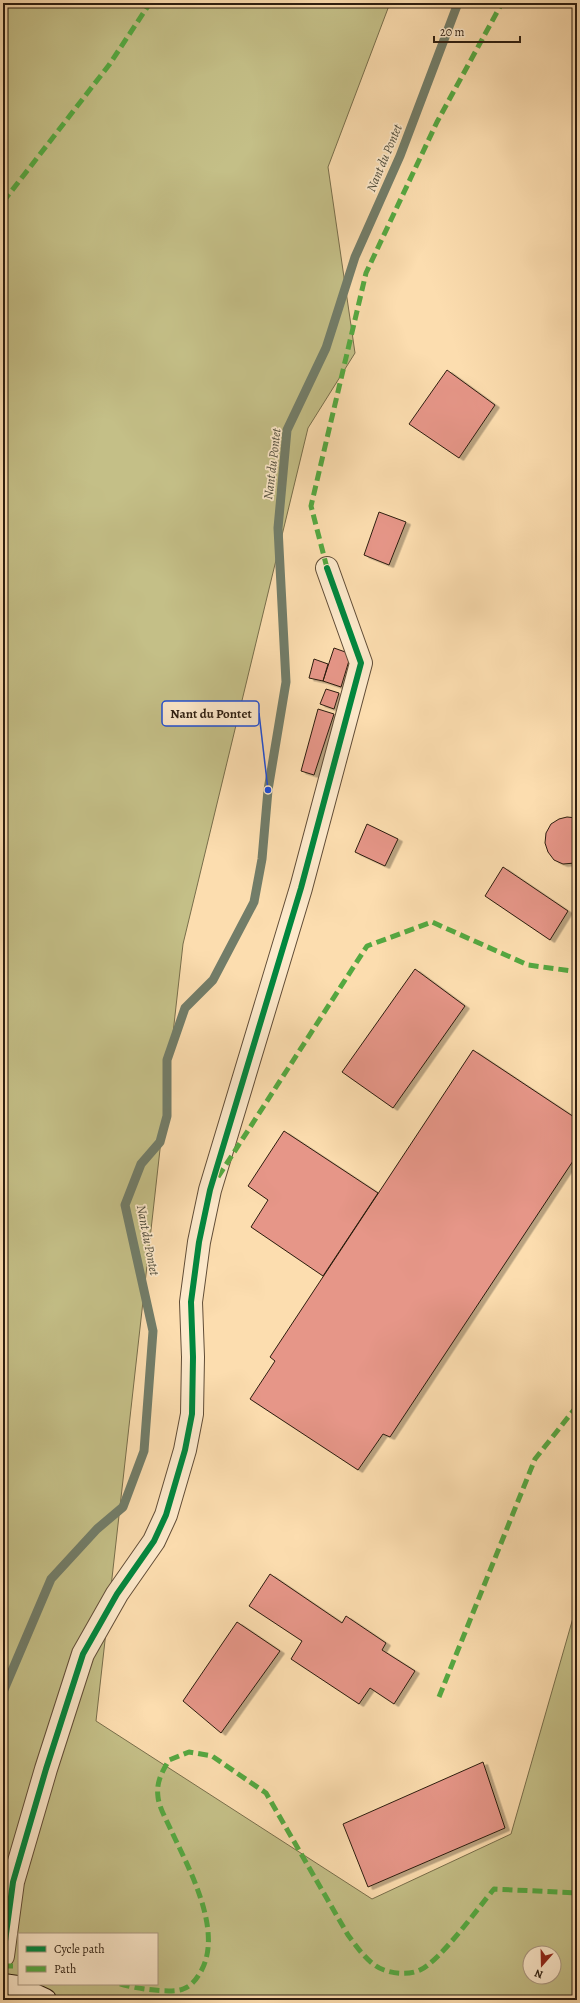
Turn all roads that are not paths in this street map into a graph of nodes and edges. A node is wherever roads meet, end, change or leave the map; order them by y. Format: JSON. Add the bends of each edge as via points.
{"nodes":[{"id":1,"x":328,"y":568,"type":"dead end"},
{"id":2,"x":3,"y":1956,"type":"edge"},
{"id":3,"x":3,"y":1985,"type":"edge"},
{"id":4,"x":44,"y":2000,"type":"edge"}],
"edges":[{"from":1,"to":2,"type":"street","via":[[361,663],[301,888],[210,1190],[199,1242],[191,1302],[192,1414],[185,1450],[166,1515],[154,1541],[117,1594],[83,1654],[13,1882]]},
{"from":3,"to":4,"type":"street","via":[[17,1987]]}]}
